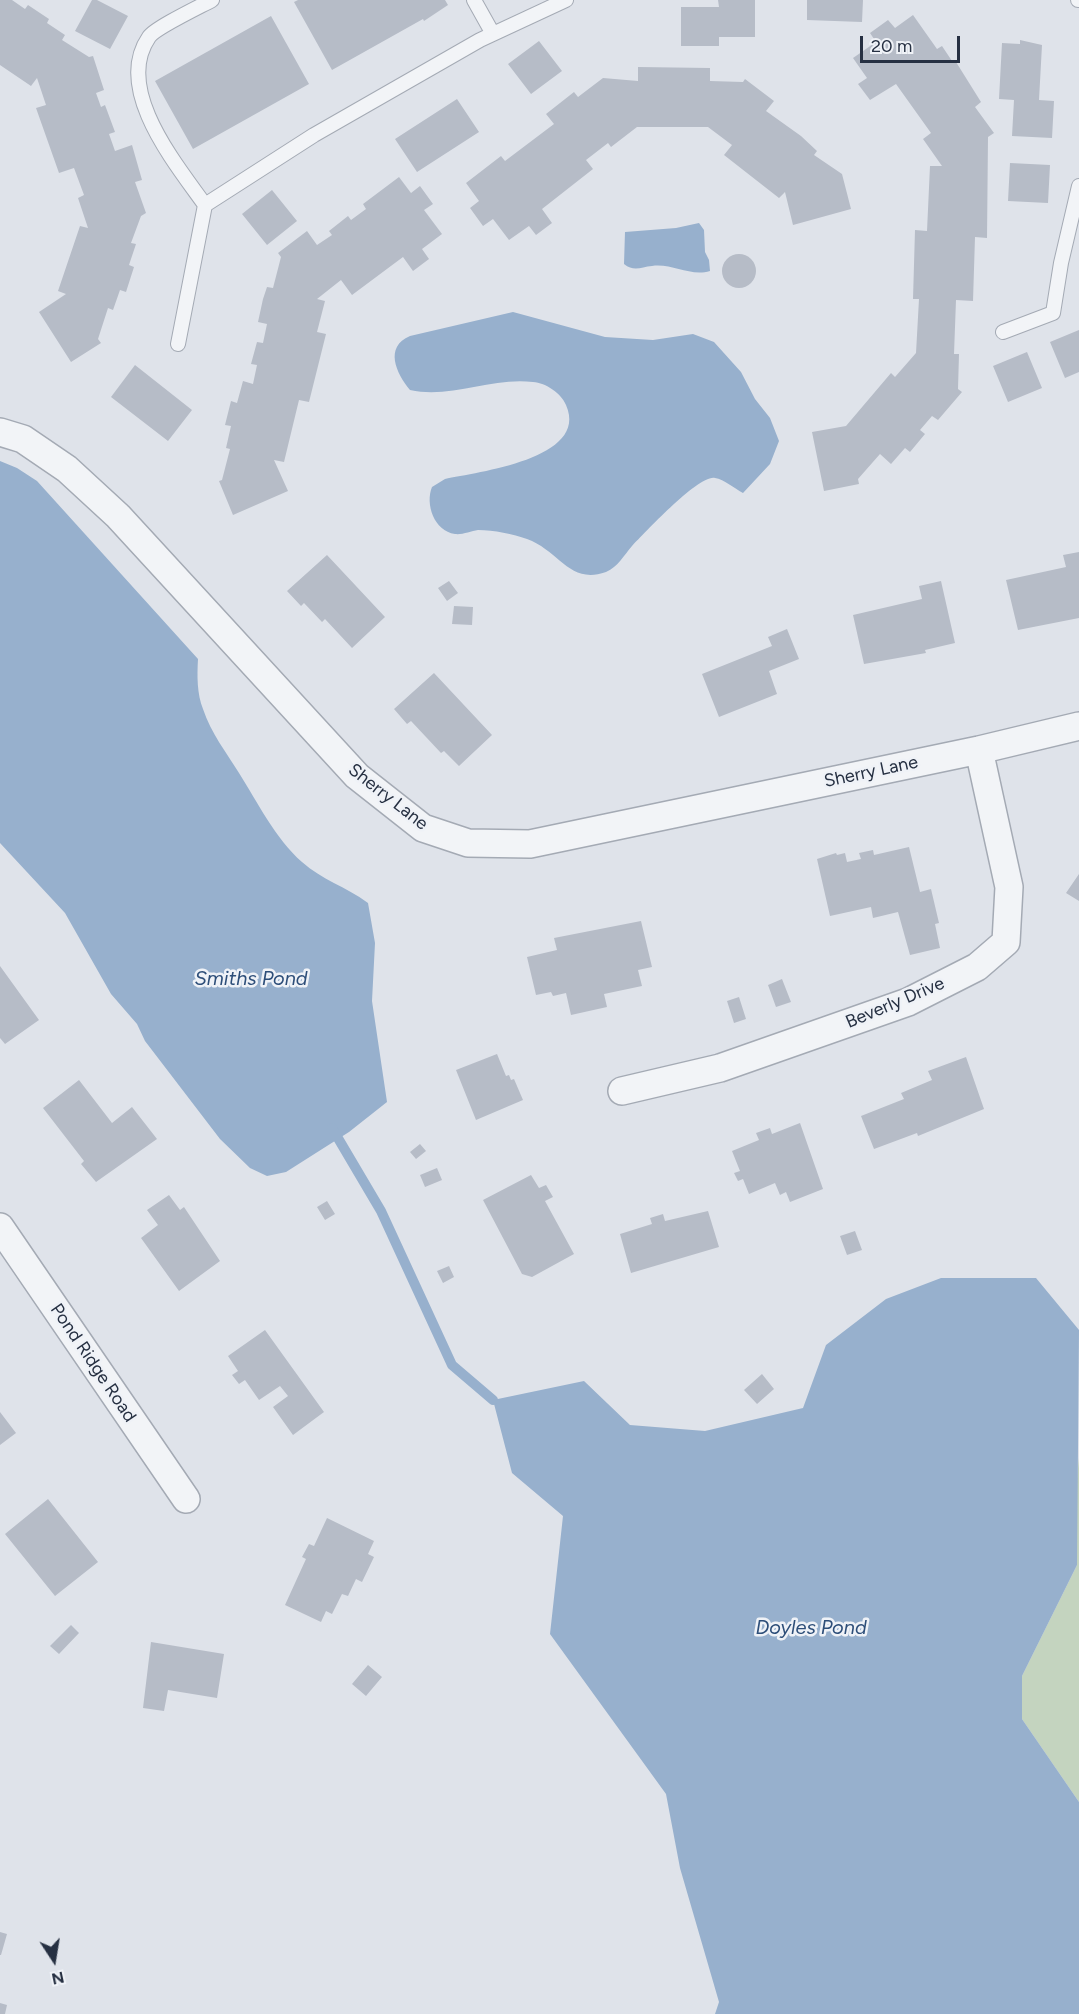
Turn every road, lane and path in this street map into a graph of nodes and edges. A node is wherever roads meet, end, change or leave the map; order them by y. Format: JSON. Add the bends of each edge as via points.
{"nodes":[{"id":1,"x":212,"y":0,"type":"edge"},
{"id":2,"x":474,"y":0,"type":"edge"},
{"id":3,"x":566,"y":0,"type":"edge"},
{"id":4,"x":493,"y":33,"type":"junction"},
{"id":5,"x":1079,"y":186,"type":"edge"},
{"id":6,"x":205,"y":205,"type":"junction"},
{"id":7,"x":1003,"y":332,"type":"dead end"},
{"id":8,"x":178,"y":344,"type":"dead end"},
{"id":9,"x":0,"y":432,"type":"edge"},
{"id":10,"x":1079,"y":726,"type":"edge"},
{"id":11,"x":980,"y":750,"type":"junction"},
{"id":12,"x":622,"y":1092,"type":"dead end"},
{"id":13,"x":0,"y":1227,"type":"edge"},
{"id":14,"x":186,"y":1498,"type":"dead end"}],
"edges":[{"from":1,"to":6,"type":"lane","via":[[150,35],[136,77],[157,137]]},
{"from":2,"to":4,"type":"lane"},
{"from":3,"to":4,"type":"lane"},
{"from":4,"to":6,"type":"lane","via":[[314,135]]},
{"from":5,"to":7,"type":"lane","via":[[1060,262],[1053,313]]},
{"from":6,"to":8,"type":"lane"},
{"from":9,"to":11,"type":"street","name":"Sherry Lane","via":[[23,439],[68,468],[118,516],[357,776],[423,828],[468,843],[530,844]]},
{"from":10,"to":11,"type":"street","name":"Sherry Lane"},
{"from":11,"to":12,"type":"street","name":"Beverly Drive","via":[[1010,887],[1006,942],[977,967],[908,1002],[720,1068]]},
{"from":13,"to":14,"type":"street","name":"Pond Ridge Road"}]}
